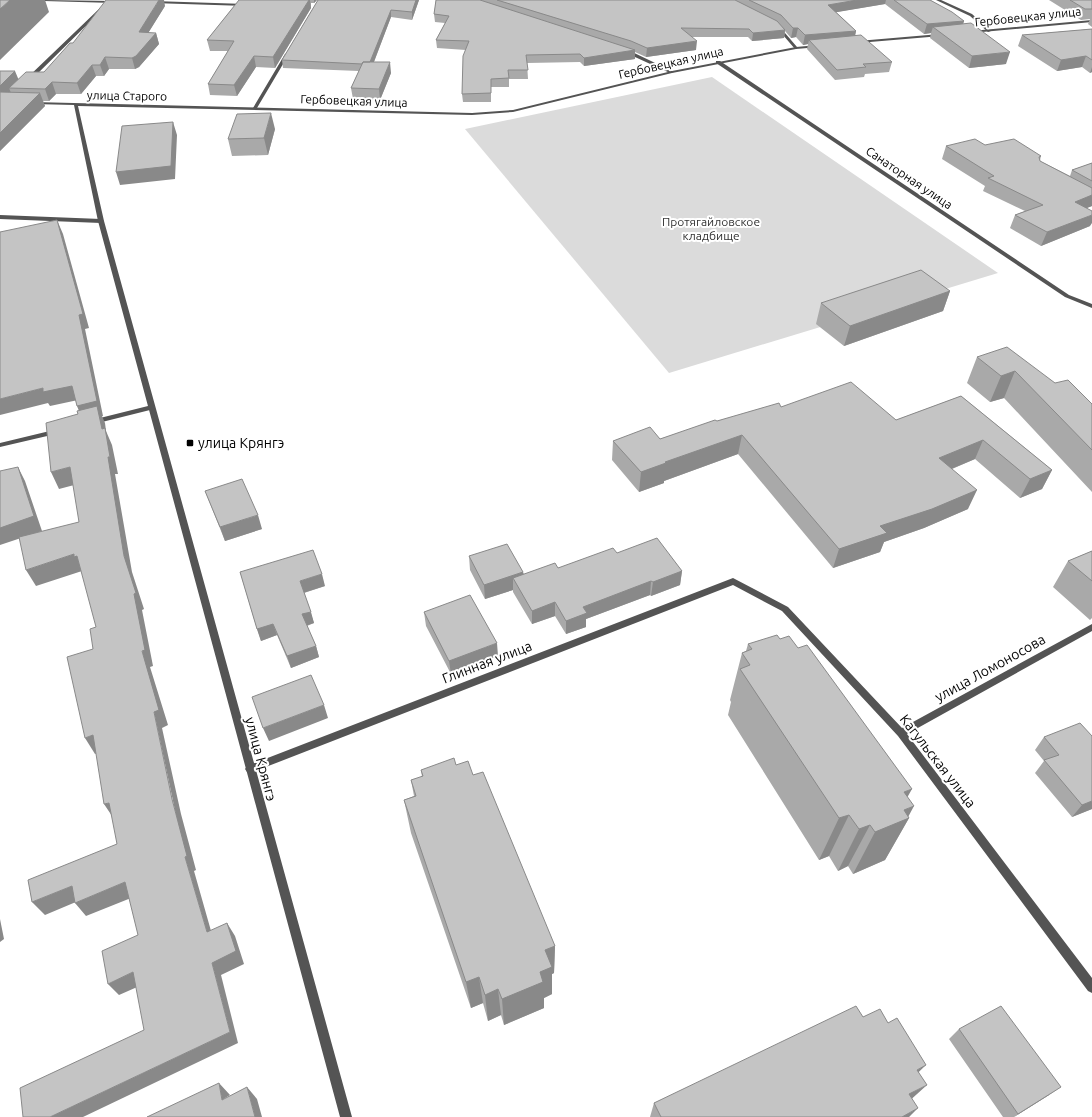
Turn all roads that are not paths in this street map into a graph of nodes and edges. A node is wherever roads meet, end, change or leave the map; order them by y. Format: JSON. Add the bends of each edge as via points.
{"nodes":[{"id":1,"x":44,"y":0,"type":"edge"},
{"id":2,"x":938,"y":0,"type":"edge"},
{"id":3,"x":109,"y":1,"type":"edge"},
{"id":4,"x":116,"y":2,"type":"edge"},
{"id":5,"x":148,"y":2,"type":"edge"},
{"id":6,"x":251,"y":5,"type":"edge"},
{"id":7,"x":1092,"y":21,"type":"edge"},
{"id":8,"x":772,"y":24,"type":"edge"},
{"id":9,"x":989,"y":31,"type":"junction"},
{"id":10,"x":966,"y":33,"type":"edge"},
{"id":11,"x":942,"y":35,"type":"edge"},
{"id":12,"x":850,"y":43,"type":"edge"},
{"id":13,"x":826,"y":45,"type":"edge"},
{"id":14,"x":291,"y":47,"type":"edge"},
{"id":15,"x":796,"y":48,"type":"junction"},
{"id":16,"x":620,"y":49,"type":"edge"},
{"id":17,"x":718,"y":62,"type":"junction"},
{"id":18,"x":672,"y":72,"type":"junction"},
{"id":19,"x":27,"y":81,"type":"edge"},
{"id":20,"x":29,"y":103,"type":"edge"},
{"id":21,"x":76,"y":105,"type":"junction"},
{"id":22,"x":255,"y":108,"type":"junction"},
{"id":23,"x":0,"y":217,"type":"edge"},
{"id":24,"x":101,"y":221,"type":"junction"},
{"id":25,"x":1092,"y":306,"type":"edge"},
{"id":26,"x":152,"y":407,"type":"junction"},
{"id":27,"x":83,"y":424,"type":"edge"},
{"id":28,"x":68,"y":428,"type":"edge"},
{"id":29,"x":0,"y":445,"type":"edge"},
{"id":30,"x":733,"y":581,"type":"joint"},
{"id":31,"x":1092,"y":627,"type":"edge"},
{"id":32,"x":901,"y":733,"type":"junction"},
{"id":33,"x":250,"y":770,"type":"junction"},
{"id":34,"x":1092,"y":987,"type":"edge"},
{"id":35,"x":346,"y":1117,"type":"edge"}],
"edges":[{"from":1,"to":3,"type":"street"},
{"from":2,"to":9,"type":"street","via":[[971,15]]},
{"from":3,"to":4,"type":"street"},
{"from":3,"to":19,"type":"street"},
{"from":5,"to":6,"type":"street"},
{"from":7,"to":9,"type":"street","name":"Гербовецкая улица"},
{"from":8,"to":15,"type":"street","via":[[778,27]]},
{"from":9,"to":10,"type":"street","name":"Гербовецкая улица"},
{"from":11,"to":12,"type":"street"},
{"from":13,"to":15,"type":"street","name":"Гербовецкая улица"},
{"from":14,"to":22,"type":"street"},
{"from":15,"to":17,"type":"street","name":"Гербовецкая улица"},
{"from":16,"to":18,"type":"street"},
{"from":17,"to":18,"type":"street","name":"Гербовецкая улица"},
{"from":17,"to":25,"type":"street","name":"Санаторная улица","via":[[1067,296]]},
{"from":18,"to":22,"type":"street","name":"Гербовецкая улица","via":[[513,111],[472,114]]},
{"from":20,"to":21,"type":"street","name":"улица Старого"},
{"from":21,"to":22,"type":"street","name":"улица Старого"},
{"from":21,"to":24,"type":"street","name":"улица Крянгэ"},
{"from":23,"to":24,"type":"street"},
{"from":24,"to":26,"type":"street","name":"улица Крянгэ"},
{"from":26,"to":27,"type":"street"},
{"from":26,"to":33,"type":"street","name":"улица Крянгэ"},
{"from":28,"to":29,"type":"street"},
{"from":30,"to":32,"type":"street","name":"Кагульская улица","via":[[785,609]]},
{"from":30,"to":33,"type":"street","name":"Глинная улица"},
{"from":31,"to":32,"type":"street","name":"улица Ломоносова"},
{"from":32,"to":34,"type":"street","name":"Кагульская улица"},
{"from":33,"to":35,"type":"street","name":"улица Крянгэ"}]}
